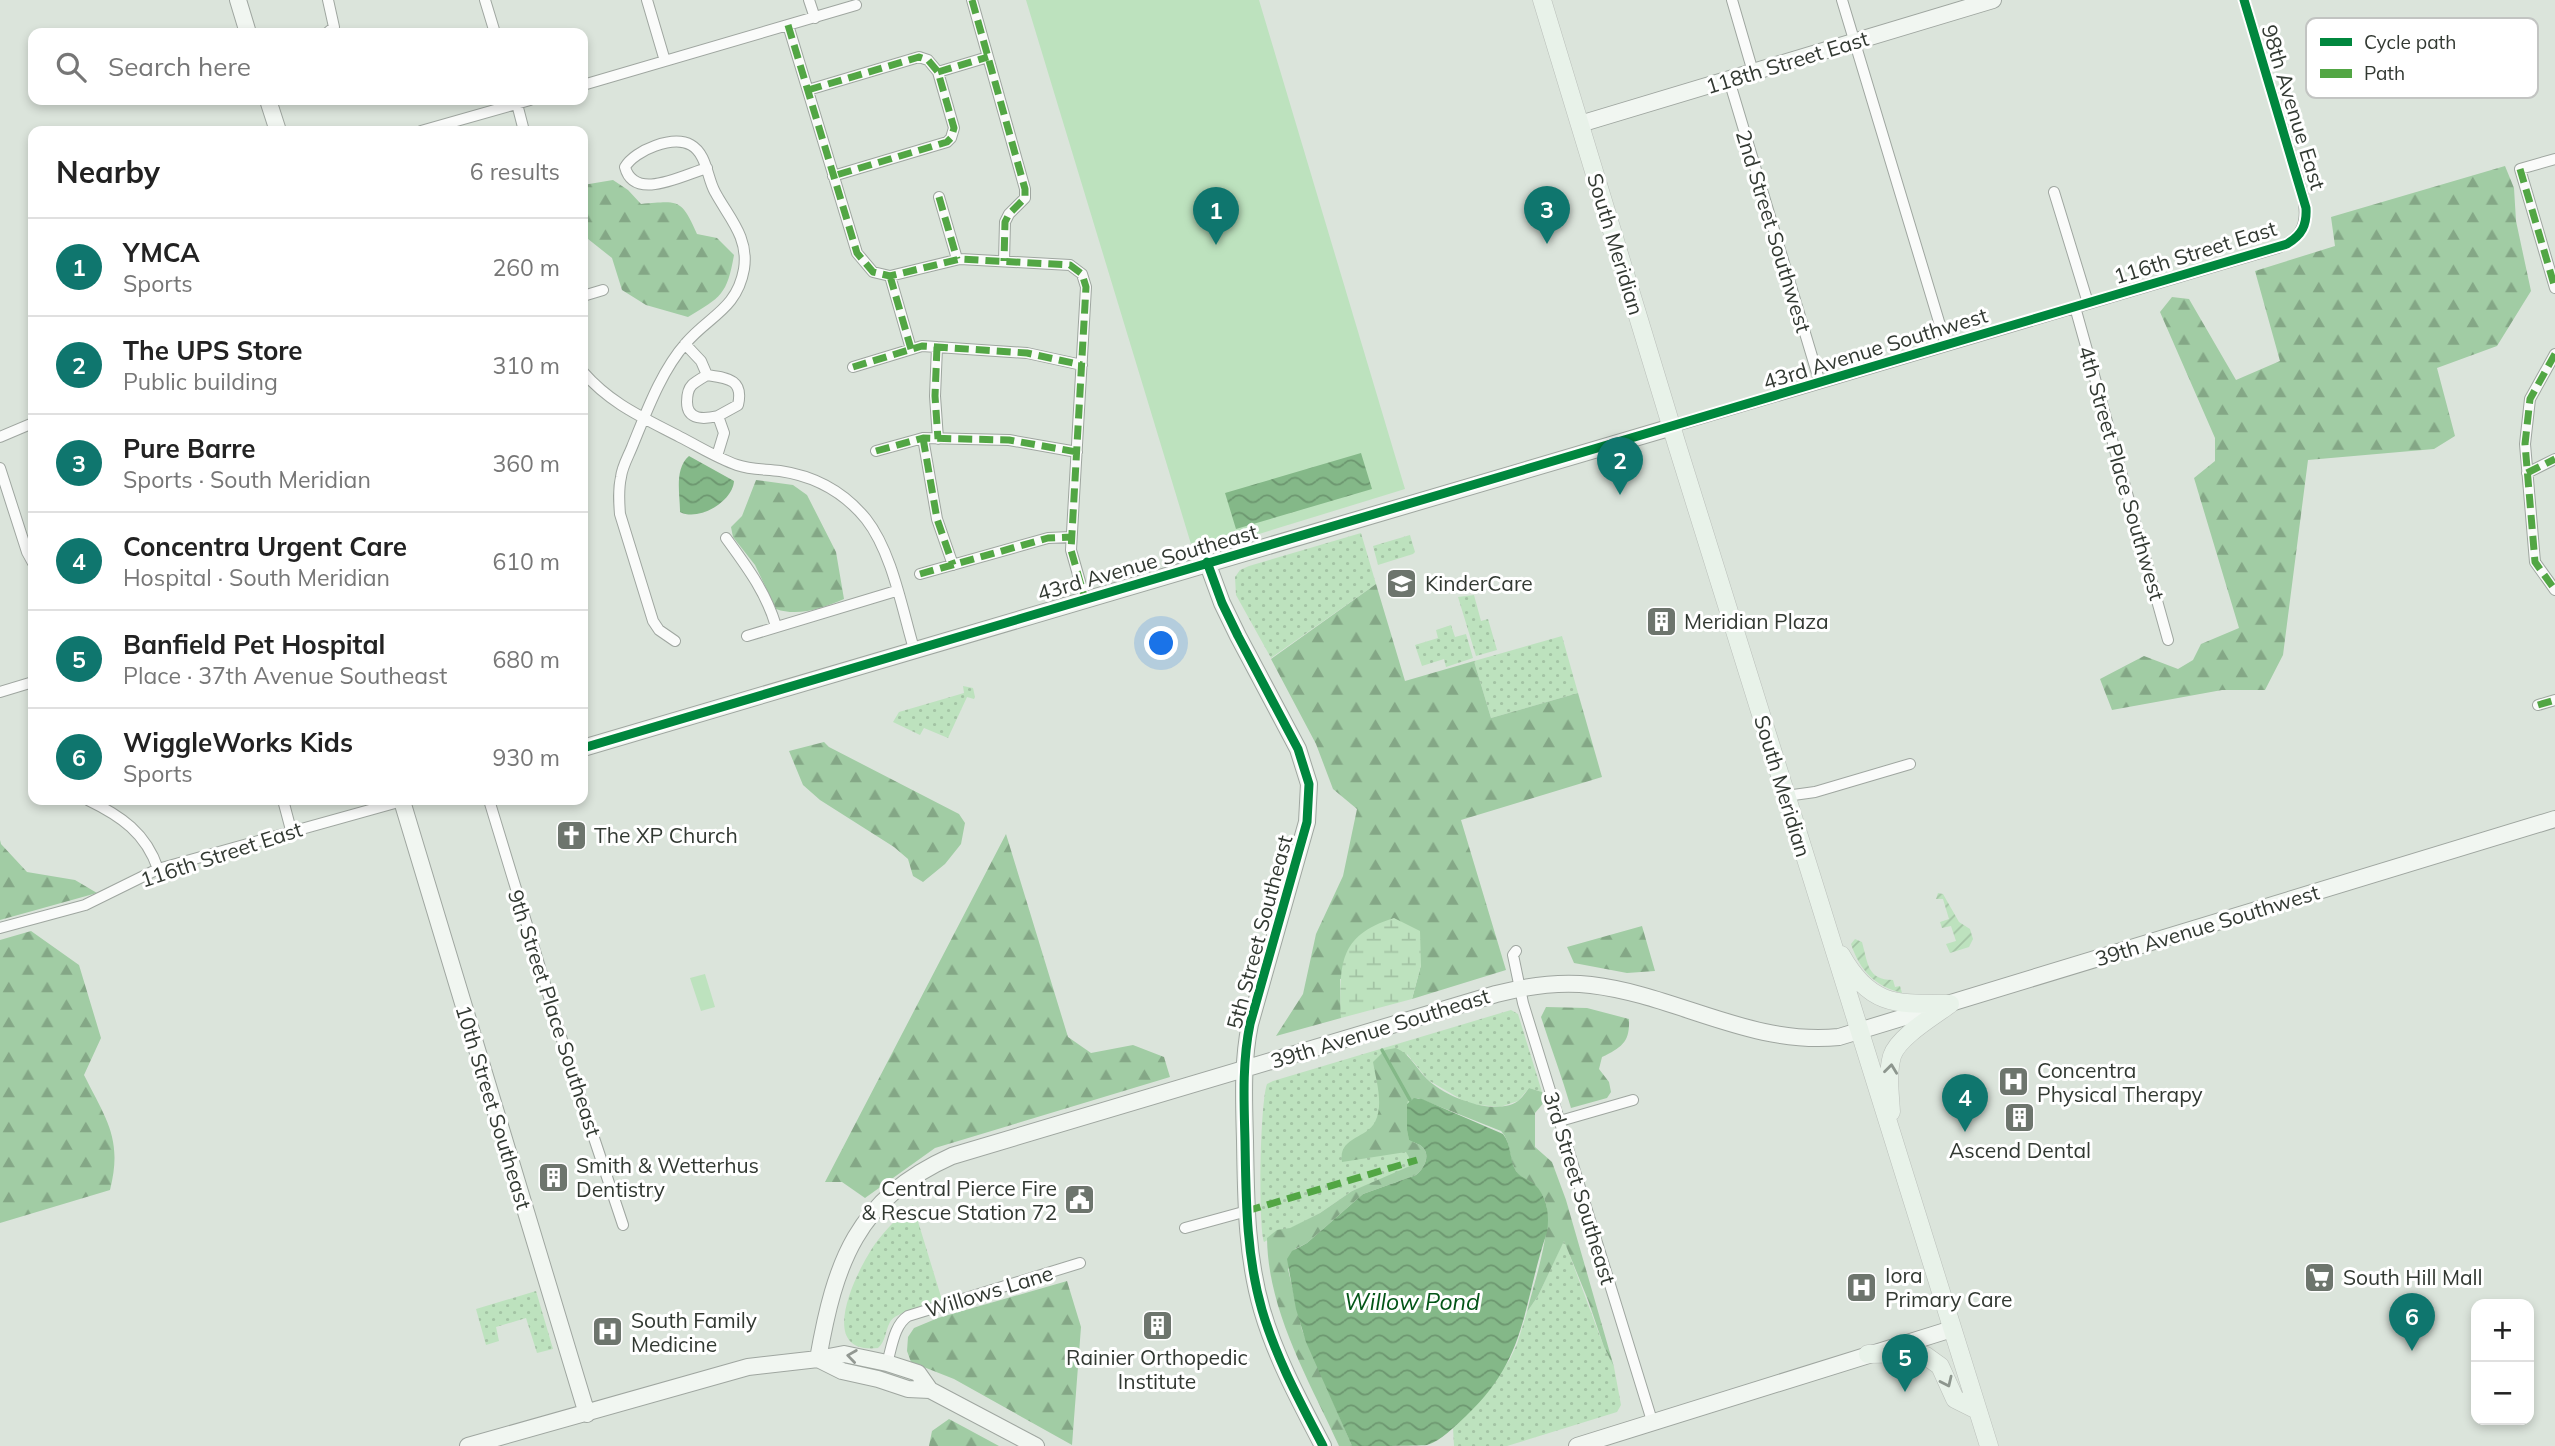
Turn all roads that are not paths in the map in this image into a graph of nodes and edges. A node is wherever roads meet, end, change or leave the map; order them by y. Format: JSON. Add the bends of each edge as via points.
{"nodes":[{"id":1,"x":238,"y":0,"type":"edge"},
{"id":2,"x":328,"y":0,"type":"edge"},
{"id":3,"x":485,"y":0,"type":"edge"},
{"id":4,"x":647,"y":0,"type":"edge"},
{"id":5,"x":809,"y":0,"type":"edge"},
{"id":6,"x":972,"y":0,"type":"edge"},
{"id":7,"x":1542,"y":0,"type":"edge"},
{"id":8,"x":1732,"y":0,"type":"edge"},
{"id":9,"x":1842,"y":0,"type":"edge"},
{"id":10,"x":1993,"y":0,"type":"edge"},
{"id":11,"x":2244,"y":0,"type":"edge"},
{"id":12,"x":856,"y":5,"type":"dead end"},
{"id":13,"x":815,"y":18,"type":"junction"},
{"id":14,"x":788,"y":25,"type":"junction"},
{"id":15,"x":246,"y":28,"type":"edge"},
{"id":16,"x":331,"y":28,"type":"edge"},
{"id":17,"x":493,"y":28,"type":"edge"},
{"id":18,"x":1855,"y":42,"type":"junction"},
{"id":19,"x":988,"y":57,"type":"junction"},
{"id":20,"x":665,"y":61,"type":"junction"},
{"id":21,"x":938,"y":72,"type":"junction"},
{"id":22,"x":1754,"y":72,"type":"junction"},
{"id":23,"x":1729,"y":80,"type":"junction"},
{"id":24,"x":588,"y":84,"type":"edge"},
{"id":25,"x":808,"y":90,"type":"junction"},
{"id":26,"x":270,"y":105,"type":"edge"},
{"id":27,"x":506,"y":105,"type":"edge"},
{"id":28,"x":517,"y":105,"type":"edge"},
{"id":29,"x":1580,"y":124,"type":"junction"},
{"id":30,"x":276,"y":126,"type":"edge"},
{"id":31,"x":437,"y":126,"type":"edge"},
{"id":32,"x":523,"y":126,"type":"edge"},
{"id":33,"x":2555,"y":159,"type":"edge"},
{"id":34,"x":707,"y":168,"type":"junction"},
{"id":35,"x":834,"y":176,"type":"junction"},
{"id":36,"x":2054,"y":192,"type":"dead end"},
{"id":37,"x":939,"y":197,"type":"dead end"},
{"id":38,"x":2305,"y":225,"type":"joint"},
{"id":39,"x":957,"y":259,"type":"junction"},
{"id":40,"x":1004,"y":261,"type":"junction"},
{"id":41,"x":890,"y":276,"type":"junction"},
{"id":42,"x":2555,"y":288,"type":"edge"},
{"id":43,"x":603,"y":289,"type":"dead end"},
{"id":44,"x":588,"y":294,"type":"edge"},
{"id":45,"x":2088,"y":303,"type":"junction"},
{"id":46,"x":2075,"y":307,"type":"junction"},
{"id":47,"x":685,"y":344,"type":"junction"},
{"id":48,"x":1946,"y":345,"type":"junction"},
{"id":49,"x":937,"y":347,"type":"junction"},
{"id":50,"x":911,"y":349,"type":"junction"},
{"id":51,"x":2555,"y":355,"type":"edge"},
{"id":52,"x":1082,"y":365,"type":"junction"},
{"id":53,"x":853,"y":367,"type":"dead end"},
{"id":54,"x":707,"y":376,"type":"junction"},
{"id":55,"x":588,"y":378,"type":"edge"},
{"id":56,"x":1820,"y":383,"type":"junction"},
{"id":57,"x":718,"y":416,"type":"junction"},
{"id":58,"x":644,"y":418,"type":"junction"},
{"id":59,"x":28,"y":425,"type":"edge"},
{"id":60,"x":1672,"y":427,"type":"junction"},
{"id":61,"x":0,"y":436,"type":"edge"},
{"id":62,"x":923,"y":438,"type":"junction"},
{"id":63,"x":939,"y":439,"type":"junction"},
{"id":64,"x":876,"y":451,"type":"dead end"},
{"id":65,"x":1077,"y":452,"type":"junction"},
{"id":66,"x":717,"y":456,"type":"junction"},
{"id":67,"x":2555,"y":459,"type":"edge"},
{"id":68,"x":0,"y":468,"type":"edge"},
{"id":69,"x":2527,"y":474,"type":"junction"},
{"id":70,"x":1071,"y":537,"type":"junction"},
{"id":71,"x":726,"y":538,"type":"dead end"},
{"id":72,"x":28,"y":554,"type":"edge"},
{"id":73,"x":1207,"y":562,"type":"junction"},
{"id":74,"x":953,"y":565,"type":"junction"},
{"id":75,"x":920,"y":574,"type":"dead end"},
{"id":76,"x":2555,"y":590,"type":"edge"},
{"id":77,"x":896,"y":591,"type":"junction"},
{"id":78,"x":1085,"y":599,"type":"junction"},
{"id":79,"x":776,"y":626,"type":"junction"},
{"id":80,"x":747,"y":636,"type":"dead end"},
{"id":81,"x":2168,"y":640,"type":"dead end"},
{"id":82,"x":675,"y":641,"type":"dead end"},
{"id":83,"x":914,"y":649,"type":"junction"},
{"id":84,"x":28,"y":684,"type":"edge"},
{"id":85,"x":0,"y":692,"type":"edge"},
{"id":86,"x":2555,"y":700,"type":"edge"},
{"id":87,"x":2538,"y":705,"type":"dead end"},
{"id":88,"x":588,"y":746,"type":"edge"},
{"id":89,"x":1910,"y":764,"type":"dead end"},
{"id":90,"x":1786,"y":796,"type":"junction"},
{"id":91,"x":97,"y":805,"type":"edge"},
{"id":92,"x":284,"y":805,"type":"edge"},
{"id":93,"x":384,"y":805,"type":"edge"},
{"id":94,"x":404,"y":805,"type":"edge"},
{"id":95,"x":491,"y":805,"type":"edge"},
{"id":96,"x":2555,"y":819,"type":"edge"},
{"id":97,"x":291,"y":830,"type":"junction"},
{"id":98,"x":158,"y":869,"type":"junction"},
{"id":99,"x":0,"y":929,"type":"edge"},
{"id":100,"x":1828,"y":932,"type":"junction"},
{"id":101,"x":1516,"y":951,"type":"dead end"},
{"id":102,"x":1520,"y":988,"type":"junction"},
{"id":103,"x":1950,"y":1004,"type":"junction"},
{"id":104,"x":1859,"y":1033,"type":"junction"},
{"id":105,"x":1244,"y":1069,"type":"junction"},
{"id":106,"x":1633,"y":1100,"type":"dead end"},
{"id":107,"x":1560,"y":1121,"type":"junction"},
{"id":108,"x":1892,"y":1137,"type":"junction"},
{"id":109,"x":1247,"y":1211,"type":"junction"},
{"id":110,"x":623,"y":1225,"type":"dead end"},
{"id":111,"x":1185,"y":1228,"type":"dead end"},
{"id":112,"x":1080,"y":1263,"type":"dead end"},
{"id":113,"x":1952,"y":1329,"type":"junction"},
{"id":114,"x":1868,"y":1354,"type":"junction"},
{"id":115,"x":818,"y":1359,"type":"junction"},
{"id":116,"x":887,"y":1363,"type":"junction"},
{"id":117,"x":930,"y":1390,"type":"junction"},
{"id":118,"x":1978,"y":1410,"type":"junction"},
{"id":119,"x":587,"y":1414,"type":"junction"},
{"id":120,"x":1653,"y":1424,"type":"junction"},
{"id":121,"x":468,"y":1446,"type":"edge"},
{"id":122,"x":1036,"y":1446,"type":"edge"},
{"id":123,"x":1323,"y":1446,"type":"edge"},
{"id":124,"x":1577,"y":1446,"type":"edge"},
{"id":125,"x":1989,"y":1446,"type":"edge"}],
"edges":[{"from":1,"to":15,"type":"street"},
{"from":2,"to":16,"type":"street"},
{"from":3,"to":17,"type":"street"},
{"from":4,"to":20,"type":"street"},
{"from":5,"to":13,"type":"street"},
{"from":6,"to":19,"type":"street"},
{"from":7,"to":29,"type":"main road","name":"South Meridian"},
{"from":8,"to":22,"type":"street"},
{"from":9,"to":18,"type":"street"},
{"from":10,"to":18,"type":"street","name":"118th Street East"},
{"from":11,"to":38,"type":"street","name":"98th Avenue East","via":[[2303,196]]},
{"from":12,"to":13,"type":"street"},
{"from":13,"to":14,"type":"street"},
{"from":14,"to":20,"type":"street"},
{"from":14,"to":25,"type":"street"},
{"from":18,"to":22,"type":"street","name":"118th Street East"},
{"from":18,"to":48,"type":"street"},
{"from":19,"to":21,"type":"street"},
{"from":19,"to":40,"type":"street","via":[[1026,189],[1025,198],[1005,222]]},
{"from":20,"to":24,"type":"street"},
{"from":21,"to":25,"type":"street","via":[[919,57]]},
{"from":21,"to":35,"type":"street","via":[[954,128],[951,138]]},
{"from":22,"to":23,"type":"street","name":"118th Street East"},
{"from":23,"to":29,"type":"street","name":"118th Street East"},
{"from":23,"to":56,"type":"street","name":"2nd Street Southwest"},
{"from":25,"to":35,"type":"street"},
{"from":26,"to":30,"type":"street"},
{"from":27,"to":31,"type":"street"},
{"from":28,"to":32,"type":"street"},
{"from":29,"to":60,"type":"main road","name":"South Meridian"},
{"from":33,"to":42,"type":"street","via":[[2520,169]]},
{"from":34,"to":34,"type":"street","via":[[693,146],[682,142],[637,153],[625,167],[627,176],[647,187]]},
{"from":34,"to":47,"type":"street","via":[[713,190],[738,226],[744,265],[730,303]]},
{"from":35,"to":41,"type":"street","via":[[857,253],[873,272]]},
{"from":36,"to":45,"type":"street"},
{"from":37,"to":39,"type":"street"},
{"from":38,"to":45,"type":"street","name":"116th Street East","via":[[2298,237],[2282,246]]},
{"from":39,"to":40,"type":"street"},
{"from":39,"to":41,"type":"street"},
{"from":40,"to":52,"type":"street","via":[[1070,265],[1082,274],[1086,287]]},
{"from":41,"to":50,"type":"street"},
{"from":43,"to":44,"type":"street"},
{"from":45,"to":46,"type":"street","name":"43rd Avenue Southwest"},
{"from":46,"to":48,"type":"street","name":"43rd Avenue Southwest"},
{"from":46,"to":81,"type":"street","name":"4th Street Place Southwest"},
{"from":47,"to":54,"type":"street","via":[[701,361]]},
{"from":47,"to":58,"type":"street"},
{"from":48,"to":56,"type":"street","name":"43rd Avenue Southwest"},
{"from":49,"to":50,"type":"street"},
{"from":49,"to":52,"type":"street","via":[[1027,352]]},
{"from":49,"to":63,"type":"street"},
{"from":50,"to":53,"type":"street"},
{"from":51,"to":69,"type":"street","via":[[2530,399]]},
{"from":52,"to":65,"type":"street"},
{"from":54,"to":57,"type":"street","via":[[727,378],[740,394],[738,405]]},
{"from":54,"to":57,"type":"street","via":[[691,386],[688,410],[700,419]]},
{"from":55,"to":58,"type":"street","via":[[600,391]]},
{"from":56,"to":60,"type":"street","name":"43rd Avenue Southwest"},
{"from":57,"to":66,"type":"street","via":[[724,433]]},
{"from":58,"to":66,"type":"street"},
{"from":58,"to":82,"type":"street","via":[[621,474],[620,514],[653,621]]},
{"from":59,"to":61,"type":"street"},
{"from":60,"to":73,"type":"street","name":"43rd Avenue Southeast"},
{"from":60,"to":90,"type":"main road","name":"South Meridian"},
{"from":62,"to":63,"type":"street"},
{"from":62,"to":64,"type":"street"},
{"from":62,"to":74,"type":"street","via":[[937,519]]},
{"from":63,"to":65,"type":"street","via":[[1009,440]]},
{"from":65,"to":70,"type":"street"},
{"from":66,"to":77,"type":"street","via":[[738,466],[812,478],[844,497],[876,535]]},
{"from":67,"to":69,"type":"street"},
{"from":68,"to":72,"type":"street"},
{"from":69,"to":76,"type":"street","via":[[2535,562]]},
{"from":70,"to":74,"type":"street","via":[[1048,538]]},
{"from":70,"to":78,"type":"street"},
{"from":71,"to":79,"type":"street","via":[[758,581]]},
{"from":73,"to":78,"type":"street","name":"43rd Avenue Southeast"},
{"from":73,"to":105,"type":"street","name":"5th Street Southeast","via":[[1238,636],[1298,749],[1309,792],[1307,822],[1250,1024]]},
{"from":74,"to":75,"type":"street"},
{"from":77,"to":79,"type":"street"},
{"from":77,"to":83,"type":"street"},
{"from":78,"to":83,"type":"street","name":"43rd Avenue Southeast"},
{"from":79,"to":80,"type":"street"},
{"from":83,"to":88,"type":"street","name":"43rd Avenue Southeast"},
{"from":84,"to":85,"type":"street"},
{"from":86,"to":87,"type":"street"},
{"from":89,"to":90,"type":"street"},
{"from":90,"to":100,"type":"main road","name":"South Meridian"},
{"from":91,"to":98,"type":"street","via":[[129,823],[149,847]]},
{"from":92,"to":97,"type":"street"},
{"from":93,"to":97,"type":"street","name":"116th Street East"},
{"from":94,"to":119,"type":"street","name":"10th Street Southeast"},
{"from":95,"to":110,"type":"street","name":"9th Street Place Southeast"},
{"from":96,"to":103,"type":"street","name":"39th Avenue Southwest"},
{"from":97,"to":98,"type":"street","name":"116th Street East"},
{"from":98,"to":99,"type":"street","name":"116th Street East","via":[[85,905]]},
{"from":100,"to":103,"type":"main road","via":[[1856,978],[1875,994],[1897,1003]]},
{"from":100,"to":104,"type":"main road","name":"South Meridian"},
{"from":101,"to":102,"type":"street","name":"3rd Street Southeast"},
{"from":102,"to":104,"type":"street","name":"39th Avenue Southeast","via":[[1555,983],[1611,988],[1782,1037],[1823,1039]]},
{"from":102,"to":105,"type":"street","name":"39th Avenue Southeast"},
{"from":102,"to":107,"type":"street","name":"3rd Street Southeast"},
{"from":103,"to":104,"type":"street","name":"39th Avenue Southwest"},
{"from":108,"to":103,"type":"main road","one_way":true,"via":[[1889,1080],[1893,1054],[1908,1036]]},
{"from":104,"to":108,"type":"main road","name":"South Meridian"},
{"from":105,"to":109,"type":"street","name":"5th Street Southeast"},
{"from":105,"to":115,"type":"street","name":"39th Avenue Southeast","via":[[952,1156],[908,1180],[867,1218],[841,1263]]},
{"from":106,"to":107,"type":"street"},
{"from":107,"to":120,"type":"street","name":"3rd Street Southeast"},
{"from":108,"to":113,"type":"main road","name":"South Meridian"},
{"from":109,"to":111,"type":"street"},
{"from":109,"to":123,"type":"street","name":"5th Street Southeast","via":[[1250,1255],[1262,1310],[1281,1363]]},
{"from":112,"to":116,"type":"street","name":"Willows Lane","via":[[908,1316],[897,1330]]},
{"from":113,"to":114,"type":"street"},
{"from":113,"to":118,"type":"main road","name":"South Meridian"},
{"from":114,"to":118,"type":"main road","one_way":true,"via":[[1926,1356],[1940,1366],[1955,1399]]},
{"from":114,"to":120,"type":"street"},
{"from":116,"to":115,"type":"street","one_way":true,"via":[[844,1354]]},
{"from":115,"to":117,"type":"street","via":[[842,1371],[908,1389]]},
{"from":115,"to":119,"type":"street","via":[[748,1367]]},
{"from":116,"to":117,"type":"street","via":[[918,1373]]},
{"from":117,"to":122,"type":"street"},
{"from":118,"to":125,"type":"main road","name":"South Meridian"},
{"from":119,"to":121,"type":"street"},
{"from":120,"to":124,"type":"street"}]}
